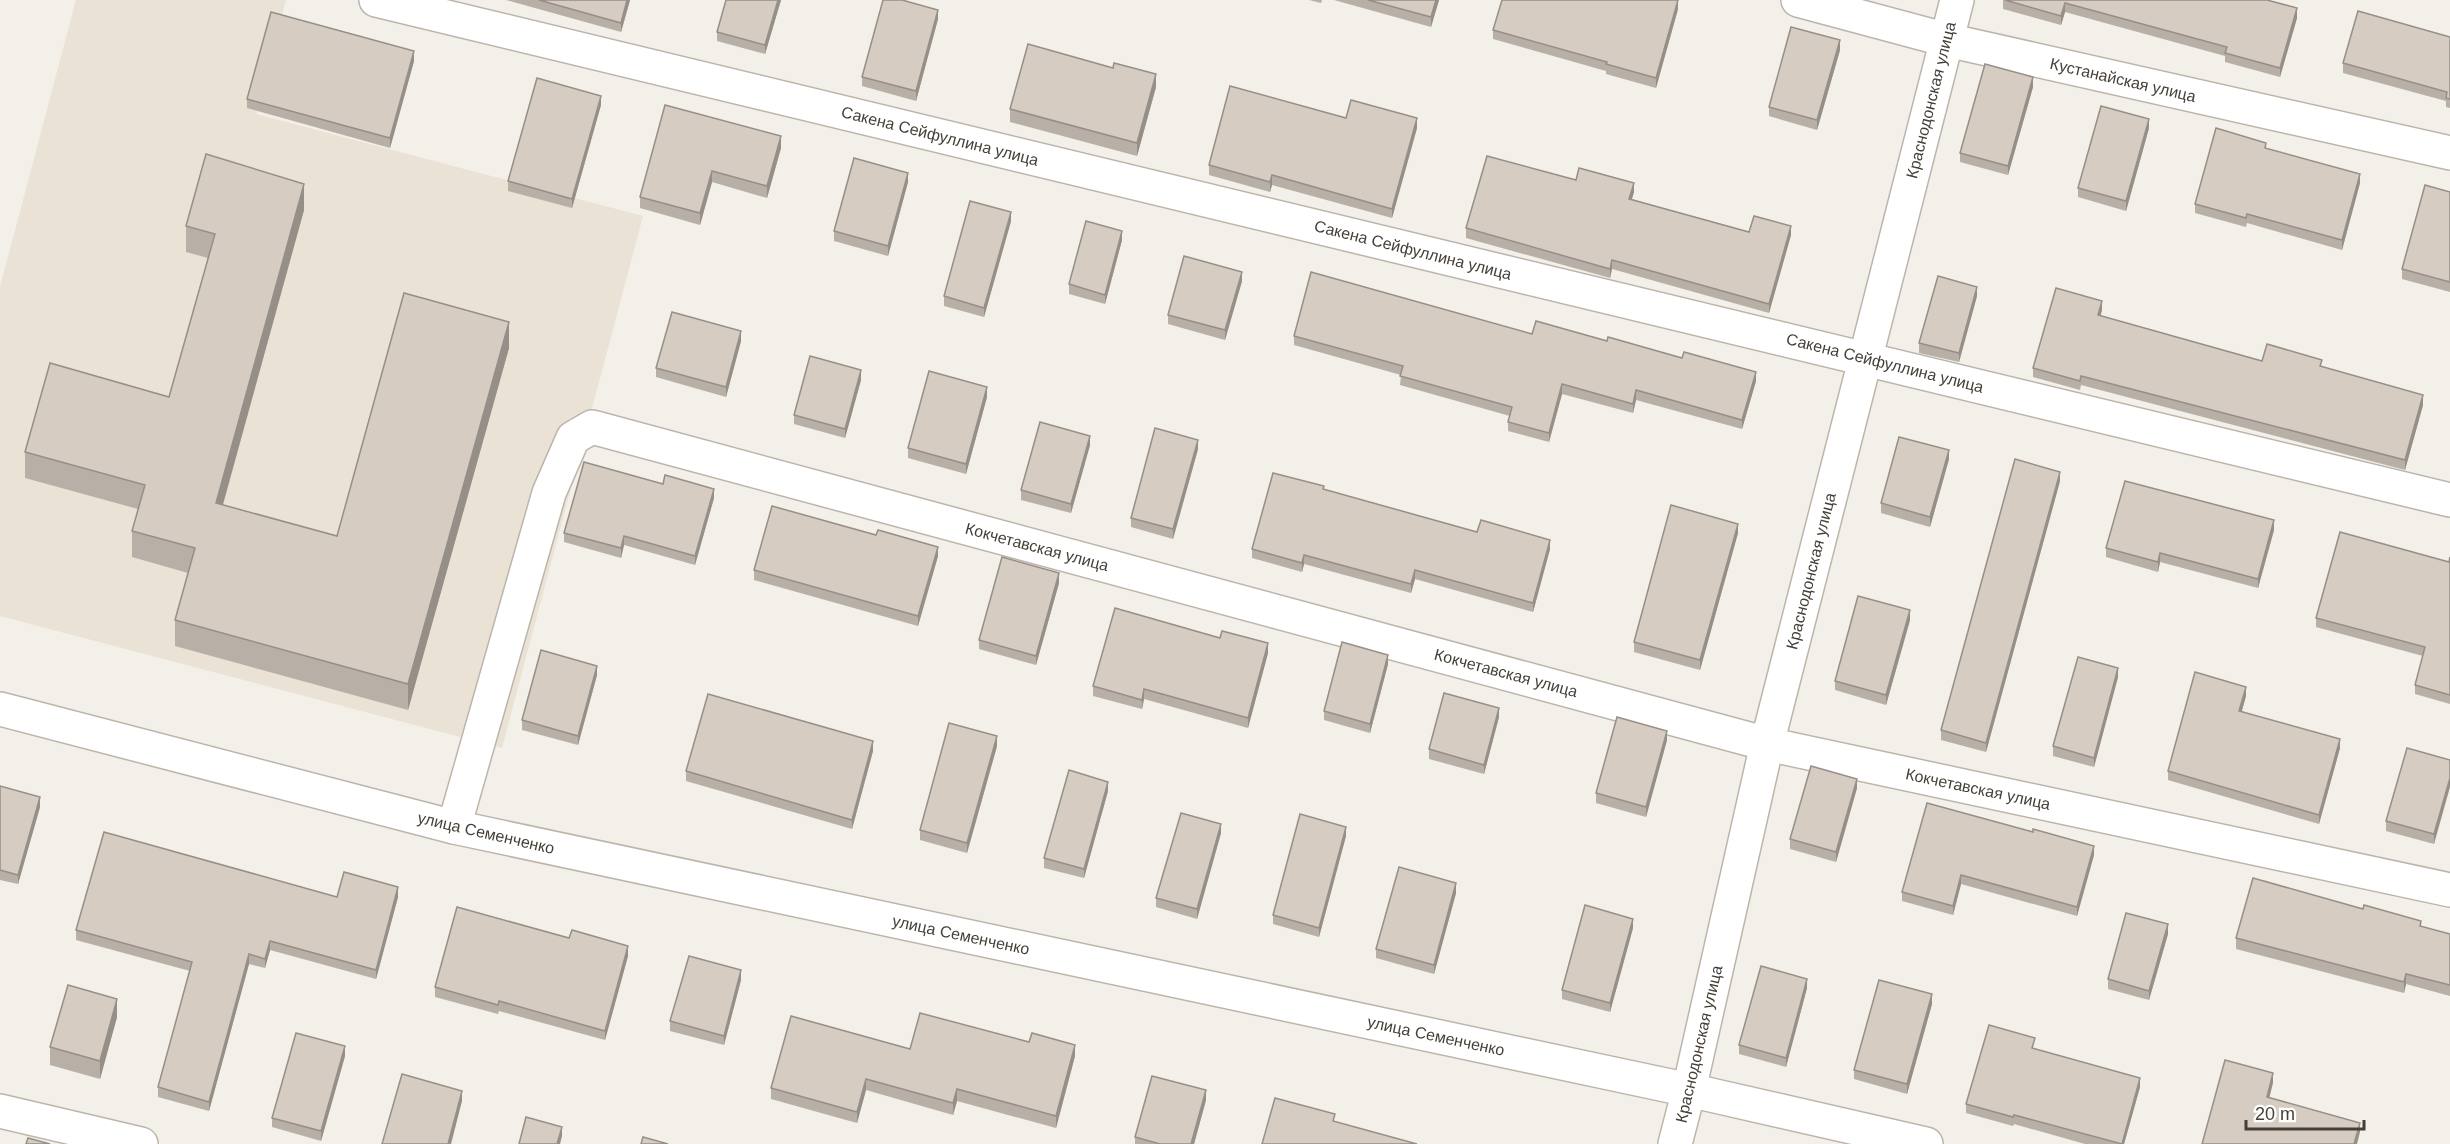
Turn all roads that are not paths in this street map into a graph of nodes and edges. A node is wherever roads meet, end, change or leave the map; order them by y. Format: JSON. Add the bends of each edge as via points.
{"nodes":[{"id":1,"x":376,"y":0,"type":"edge"},
{"id":2,"x":1798,"y":0,"type":"edge"},
{"id":3,"x":1957,"y":0,"type":"edge"},
{"id":4,"x":1947,"y":40,"type":"junction"},
{"id":5,"x":2450,"y":153,"type":"edge"},
{"id":6,"x":1865,"y":358,"type":"junction"},
{"id":7,"x":2450,"y":500,"type":"edge"},
{"id":8,"x":0,"y":709,"type":"edge"},
{"id":9,"x":1767,"y":744,"type":"junction"},
{"id":10,"x":454,"y":827,"type":"junction"},
{"id":11,"x":2450,"y":890,"type":"edge"},
{"id":12,"x":1689,"y":1090,"type":"junction"},
{"id":13,"x":0,"y":1110,"type":"edge"},
{"id":14,"x":141,"y":1144,"type":"edge"},
{"id":15,"x":1675,"y":1144,"type":"edge"},
{"id":16,"x":1926,"y":1144,"type":"edge"}],
"edges":[{"from":1,"to":6,"type":"street","name":"Сакена Сейфуллина улица"},
{"from":2,"to":4,"type":"street","name":"Кустанайская улица"},
{"from":3,"to":4,"type":"street","name":"Краснодонская улица"},
{"from":4,"to":5,"type":"street","name":"Кустанайская улица"},
{"from":4,"to":6,"type":"street","name":"Краснодонская улица"},
{"from":6,"to":7,"type":"street","name":"Сакена Сейфуллина улица"},
{"from":6,"to":9,"type":"street","name":"Краснодонская улица"},
{"from":8,"to":10,"type":"street","name":"улица Семенченко"},
{"from":9,"to":10,"type":"street","name":"Кокчетавская улица","via":[[592,427],[573,438],[549,493]]},
{"from":9,"to":11,"type":"street","name":"Кокчетавская улица"},
{"from":9,"to":12,"type":"street","name":"Краснодонская улица"},
{"from":10,"to":12,"type":"street","name":"улица Семенченко"},
{"from":12,"to":15,"type":"street","name":"Краснодонская улица"},
{"from":12,"to":16,"type":"street","name":"улица Семенченко"},
{"from":13,"to":14,"type":"street"}]}
